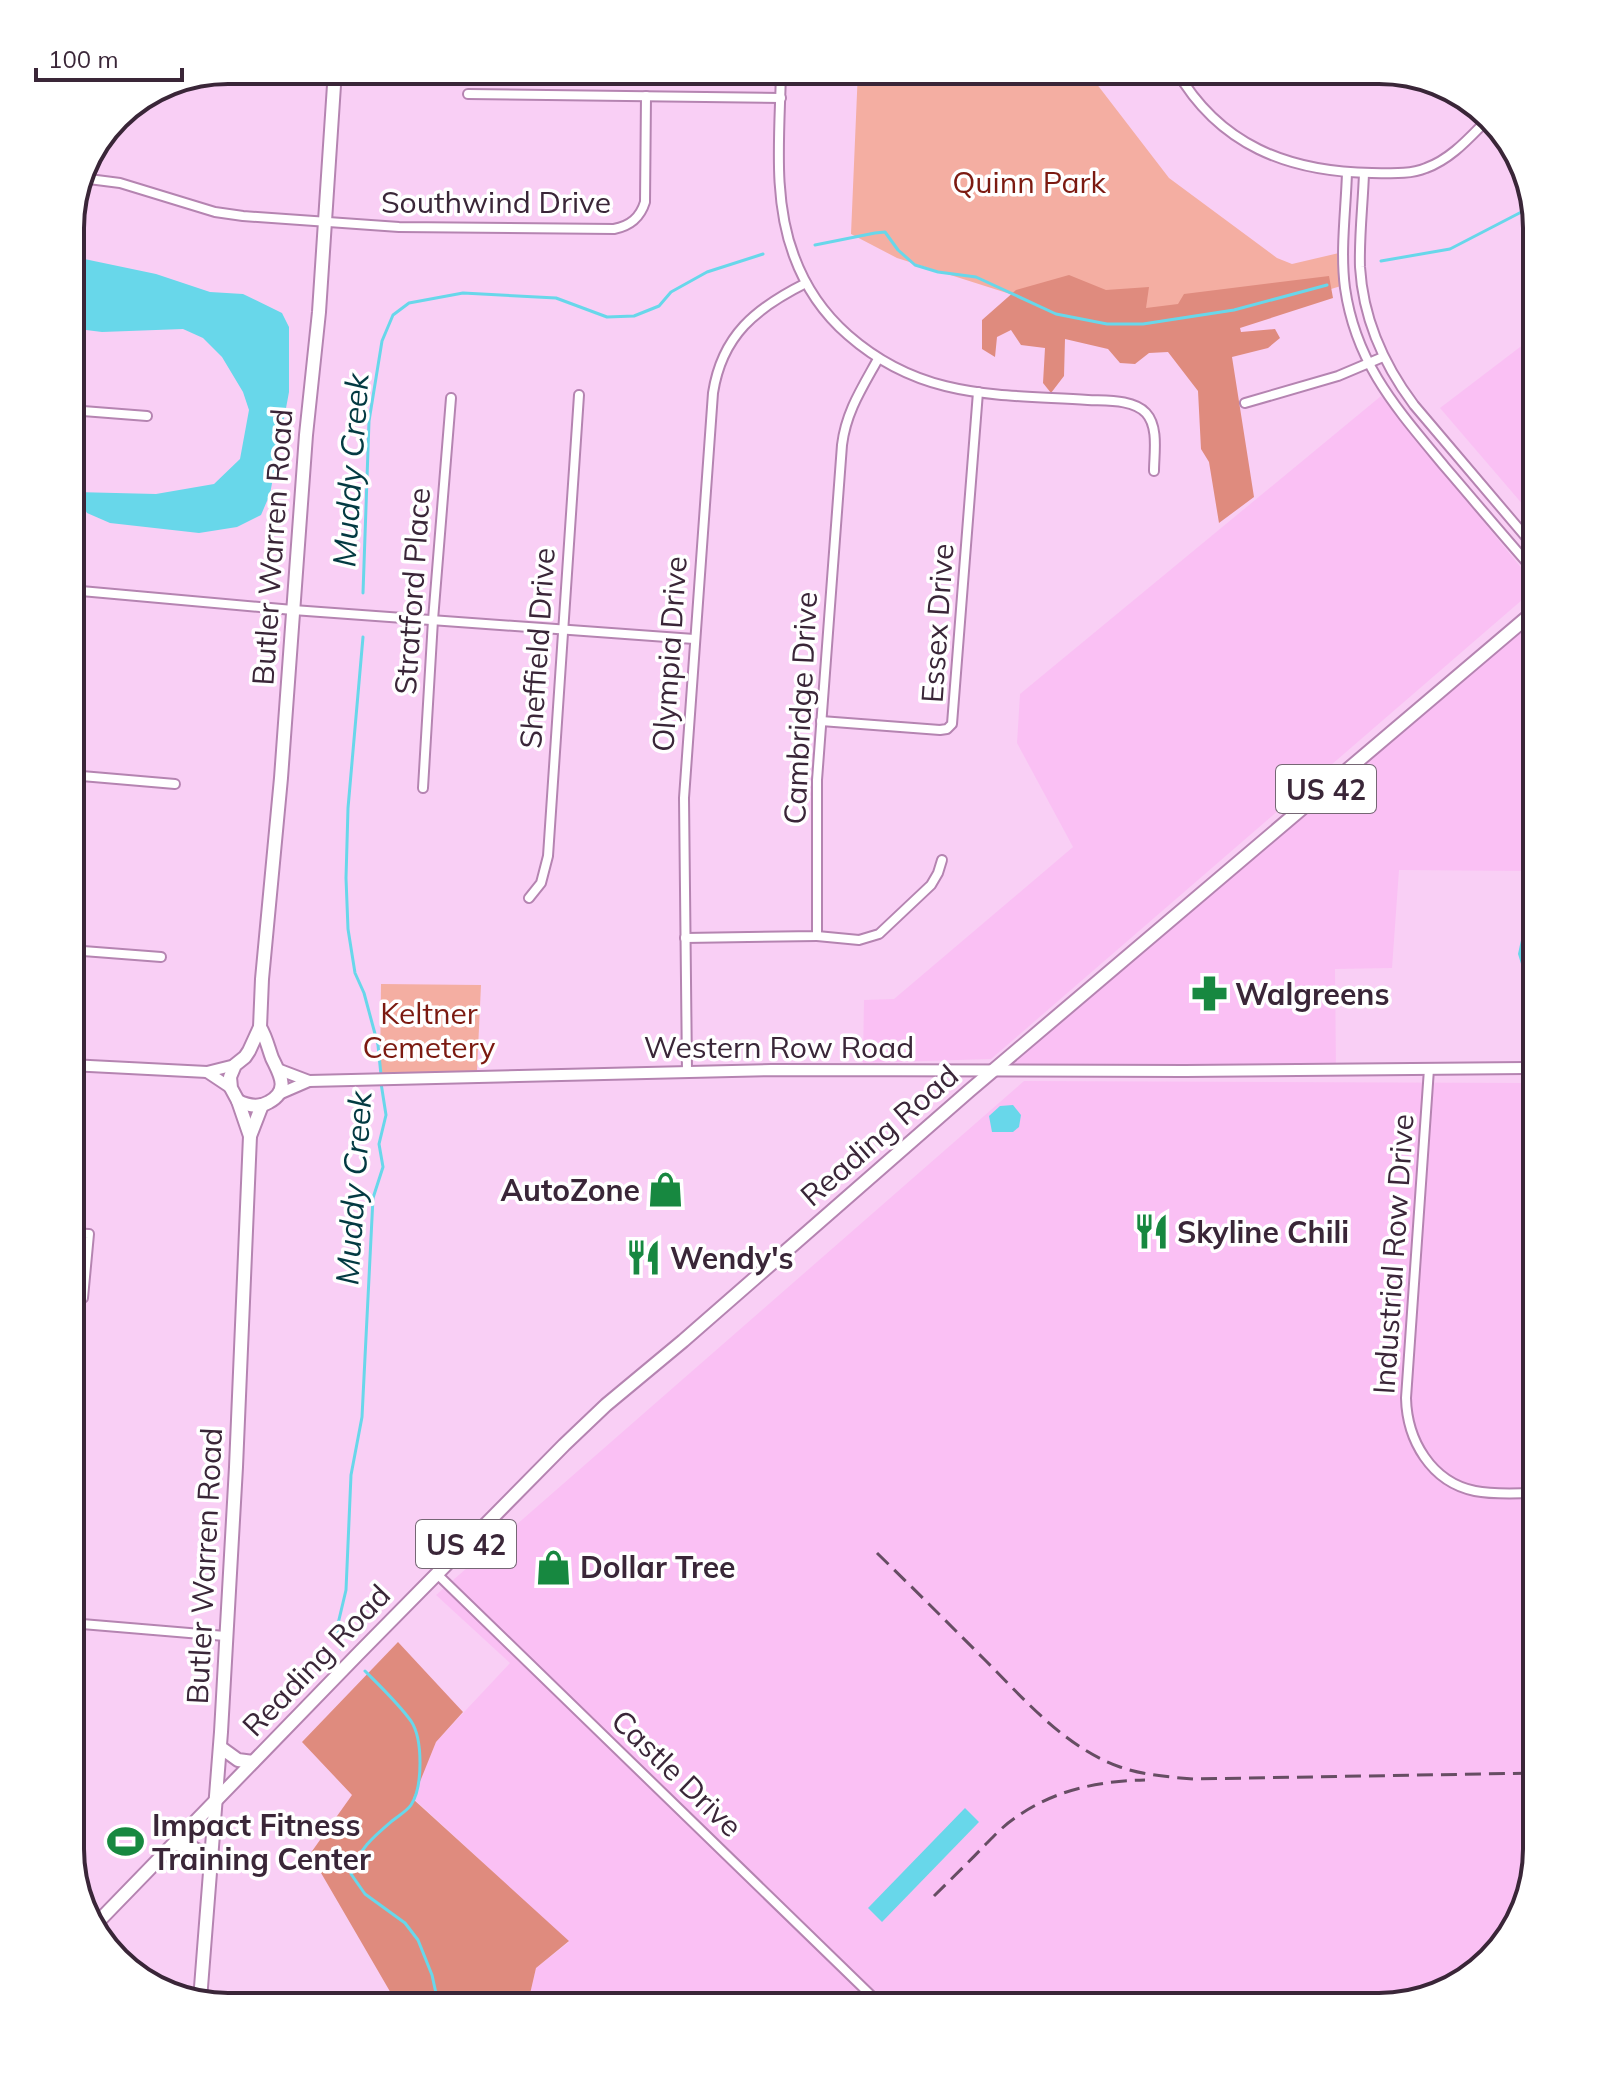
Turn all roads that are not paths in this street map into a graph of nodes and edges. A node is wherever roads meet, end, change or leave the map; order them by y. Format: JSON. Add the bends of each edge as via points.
{"nodes":[{"id":1,"x":334,"y":84,"type":"edge"},
{"id":2,"x":781,"y":84,"type":"edge"},
{"id":3,"x":1186,"y":84,"type":"edge"},
{"id":4,"x":468,"y":94,"type":"dead end"},
{"id":5,"x":646,"y":96,"type":"junction"},
{"id":6,"x":781,"y":98,"type":"junction"},
{"id":7,"x":1480,"y":126,"type":"edge"},
{"id":8,"x":1347,"y":172,"type":"junction"},
{"id":9,"x":1364,"y":173,"type":"junction"},
{"id":10,"x":93,"y":180,"type":"edge"},
{"id":11,"x":325,"y":223,"type":"junction"},
{"id":12,"x":806,"y":283,"type":"junction"},
{"id":13,"x":1383,"y":357,"type":"junction"},
{"id":14,"x":878,"y":359,"type":"junction"},
{"id":15,"x":1368,"y":364,"type":"junction"},
{"id":16,"x":978,"y":392,"type":"junction"},
{"id":17,"x":579,"y":395,"type":"dead end"},
{"id":18,"x":451,"y":398,"type":"dead end"},
{"id":19,"x":1245,"y":403,"type":"dead end"},
{"id":20,"x":84,"y":411,"type":"edge"},
{"id":21,"x":147,"y":416,"type":"dead end"},
{"id":22,"x":1154,"y":471,"type":"dead end"},
{"id":23,"x":1523,"y":533,"type":"edge"},
{"id":24,"x":1523,"y":558,"type":"edge"},
{"id":25,"x":84,"y":591,"type":"edge"},
{"id":26,"x":293,"y":610,"type":"junction"},
{"id":27,"x":433,"y":620,"type":"junction"},
{"id":28,"x":1523,"y":621,"type":"edge"},
{"id":29,"x":563,"y":629,"type":"junction"},
{"id":30,"x":694,"y":639,"type":"junction"},
{"id":31,"x":821,"y":721,"type":"junction"},
{"id":32,"x":84,"y":776,"type":"edge"},
{"id":33,"x":175,"y":784,"type":"dead end"},
{"id":34,"x":423,"y":788,"type":"dead end"},
{"id":35,"x":942,"y":860,"type":"dead end"},
{"id":36,"x":529,"y":898,"type":"dead end"},
{"id":37,"x":817,"y":936,"type":"junction"},
{"id":38,"x":685,"y":938,"type":"junction"},
{"id":39,"x":84,"y":951,"type":"edge"},
{"id":40,"x":161,"y":957,"type":"dead end"},
{"id":41,"x":260,"y":1027,"type":"junction"},
{"id":42,"x":240,"y":1061,"type":"junction"},
{"id":43,"x":276,"y":1065,"type":"junction"},
{"id":44,"x":84,"y":1066,"type":"edge"},
{"id":45,"x":1523,"y":1068,"type":"edge"},
{"id":46,"x":996,"y":1069,"type":"junction"},
{"id":47,"x":1429,"y":1069,"type":"junction"},
{"id":48,"x":687,"y":1071,"type":"junction"},
{"id":49,"x":207,"y":1072,"type":"junction"},
{"id":50,"x":309,"y":1081,"type":"junction"},
{"id":51,"x":231,"y":1088,"type":"junction"},
{"id":52,"x":279,"y":1094,"type":"junction"},
{"id":53,"x":238,"y":1101,"type":"junction"},
{"id":54,"x":262,"y":1105,"type":"junction"},
{"id":55,"x":250,"y":1136,"type":"junction"},
{"id":56,"x":84,"y":1234,"type":"edge"},
{"id":57,"x":84,"y":1287,"type":"edge"},
{"id":58,"x":1523,"y":1493,"type":"edge"},
{"id":59,"x":437,"y":1574,"type":"junction"},
{"id":60,"x":84,"y":1624,"type":"edge"},
{"id":61,"x":225,"y":1636,"type":"junction"},
{"id":62,"x":220,"y":1747,"type":"junction"},
{"id":63,"x":253,"y":1762,"type":"junction"},
{"id":64,"x":215,"y":1800,"type":"junction"},
{"id":65,"x":175,"y":1844,"type":"junction"},
{"id":66,"x":210,"y":1868,"type":"junction"},
{"id":67,"x":102,"y":1918,"type":"edge"},
{"id":68,"x":201,"y":1990,"type":"edge"},
{"id":69,"x":869,"y":1993,"type":"edge"}],
"edges":[{"from":1,"to":11,"type":"main road","name":"Butler Warren Road"},
{"from":2,"to":6,"type":"street"},
{"from":3,"to":8,"type":"street","via":[[1200,105],[1243,142],[1283,160]]},
{"from":4,"to":5,"type":"street"},
{"from":5,"to":6,"type":"street"},
{"from":5,"to":11,"type":"street","name":"Southwind Drive","via":[[645,202],[639,216],[621,228]]},
{"from":6,"to":12,"type":"street","via":[[781,206]]},
{"from":7,"to":9,"type":"street","via":[[1451,155],[1426,169]]},
{"from":8,"to":9,"type":"street"},
{"from":8,"to":15,"type":"street","via":[[1345,285]]},
{"from":9,"to":13,"type":"street","via":[[1361,278]]},
{"from":10,"to":11,"type":"street","name":"Southwind Drive","via":[[215,212]]},
{"from":11,"to":26,"type":"main road","name":"Butler Warren Road"},
{"from":12,"to":14,"type":"street","via":[[840,328]]},
{"from":12,"to":30,"type":"street","name":"Olympia Drive","via":[[751,318],[719,365]]},
{"from":13,"to":15,"type":"street"},
{"from":13,"to":23,"type":"street","via":[[1414,405]]},
{"from":14,"to":16,"type":"street","via":[[933,384]]},
{"from":14,"to":31,"type":"street","name":"Cambridge Drive","via":[[855,397],[844,431]]},
{"from":15,"to":19,"type":"street"},
{"from":15,"to":24,"type":"street","via":[[1397,410]]},
{"from":16,"to":22,"type":"street","via":[[1136,406],[1154,428]]},
{"from":16,"to":31,"type":"street","name":"Essex Drive","via":[[952,724],[940,730]]},
{"from":17,"to":29,"type":"street","name":"Sheffield Drive"},
{"from":18,"to":27,"type":"street","name":"Stratford Place"},
{"from":20,"to":21,"type":"street"},
{"from":25,"to":26,"type":"street"},
{"from":26,"to":27,"type":"street"},
{"from":26,"to":41,"type":"main road","name":"Butler Warren Road"},
{"from":27,"to":29,"type":"street"},
{"from":27,"to":34,"type":"street","name":"Stratford Place"},
{"from":28,"to":46,"type":"main road","name":"Reading Road","number":"US 42"},
{"from":29,"to":30,"type":"street"},
{"from":29,"to":36,"type":"street","name":"Sheffield Drive","via":[[548,856],[541,883]]},
{"from":30,"to":38,"type":"street","name":"Olympia Drive","via":[[684,798]]},
{"from":31,"to":37,"type":"street","name":"Cambridge Drive"},
{"from":32,"to":33,"type":"street"},
{"from":35,"to":37,"type":"street","via":[[931,885],[879,934],[859,940]]},
{"from":37,"to":38,"type":"street"},
{"from":38,"to":48,"type":"street","name":"Olympia Drive"},
{"from":39,"to":40,"type":"street"},
{"from":41,"to":42,"type":"main road","name":"Butler Warren Road"},
{"from":41,"to":43,"type":"main road","name":"Butler Warren Road"},
{"from":42,"to":43,"type":"main road","via":[[256,1055]]},
{"from":42,"to":49,"type":"street"},
{"from":42,"to":51,"type":"main road","name":"Butler Warren Road","via":[[230,1077]]},
{"from":43,"to":50,"type":"street","name":"Western Row Road"},
{"from":43,"to":52,"type":"main road","name":"Butler Warren Road"},
{"from":44,"to":49,"type":"street"},
{"from":45,"to":47,"type":"street","name":"Western Row Road"},
{"from":46,"to":47,"type":"street","name":"Western Row Road"},
{"from":46,"to":48,"type":"street","name":"Western Row Road"},
{"from":46,"to":59,"type":"main road","name":"Reading Road","number":"US 42","via":[[606,1405]]},
{"from":47,"to":58,"type":"street","name":"Industrial Row Drive","via":[[1406,1398],[1409,1427],[1421,1452],[1451,1482],[1471,1490]]},
{"from":48,"to":50,"type":"street","name":"Western Row Road"},
{"from":49,"to":51,"type":"street"},
{"from":50,"to":52,"type":"street","name":"Western Row Road"},
{"from":51,"to":53,"type":"main road","name":"Butler Warren Road"},
{"from":52,"to":54,"type":"main road"},
{"from":53,"to":54,"type":"main road"},
{"from":53,"to":55,"type":"main road","name":"Butler Warren Road"},
{"from":54,"to":55,"type":"main road","name":"Butler Warren Road"},
{"from":55,"to":61,"type":"main road","name":"Butler Warren Road"},
{"from":56,"to":57,"type":"street","via":[[89,1234]]},
{"from":59,"to":63,"type":"main road","name":"Reading Road","number":"US 42"},
{"from":59,"to":69,"type":"street","name":"Castle Drive"},
{"from":60,"to":61,"type":"street"},
{"from":61,"to":62,"type":"main road","name":"Butler Warren Road"},
{"from":62,"to":63,"type":"main road","via":[[238,1760]]},
{"from":62,"to":64,"type":"main road","name":"Butler Warren Road"},
{"from":63,"to":64,"type":"main road","name":"Reading Road","number":"US 42"},
{"from":64,"to":65,"type":"main road","number":"US 42"},
{"from":64,"to":66,"type":"main road","name":"Butler Warren Road"},
{"from":65,"to":66,"type":"main road","via":[[202,1852]]},
{"from":65,"to":67,"type":"main road","number":"US 42"},
{"from":66,"to":68,"type":"main road","name":"Butler Warren Road"}]}
